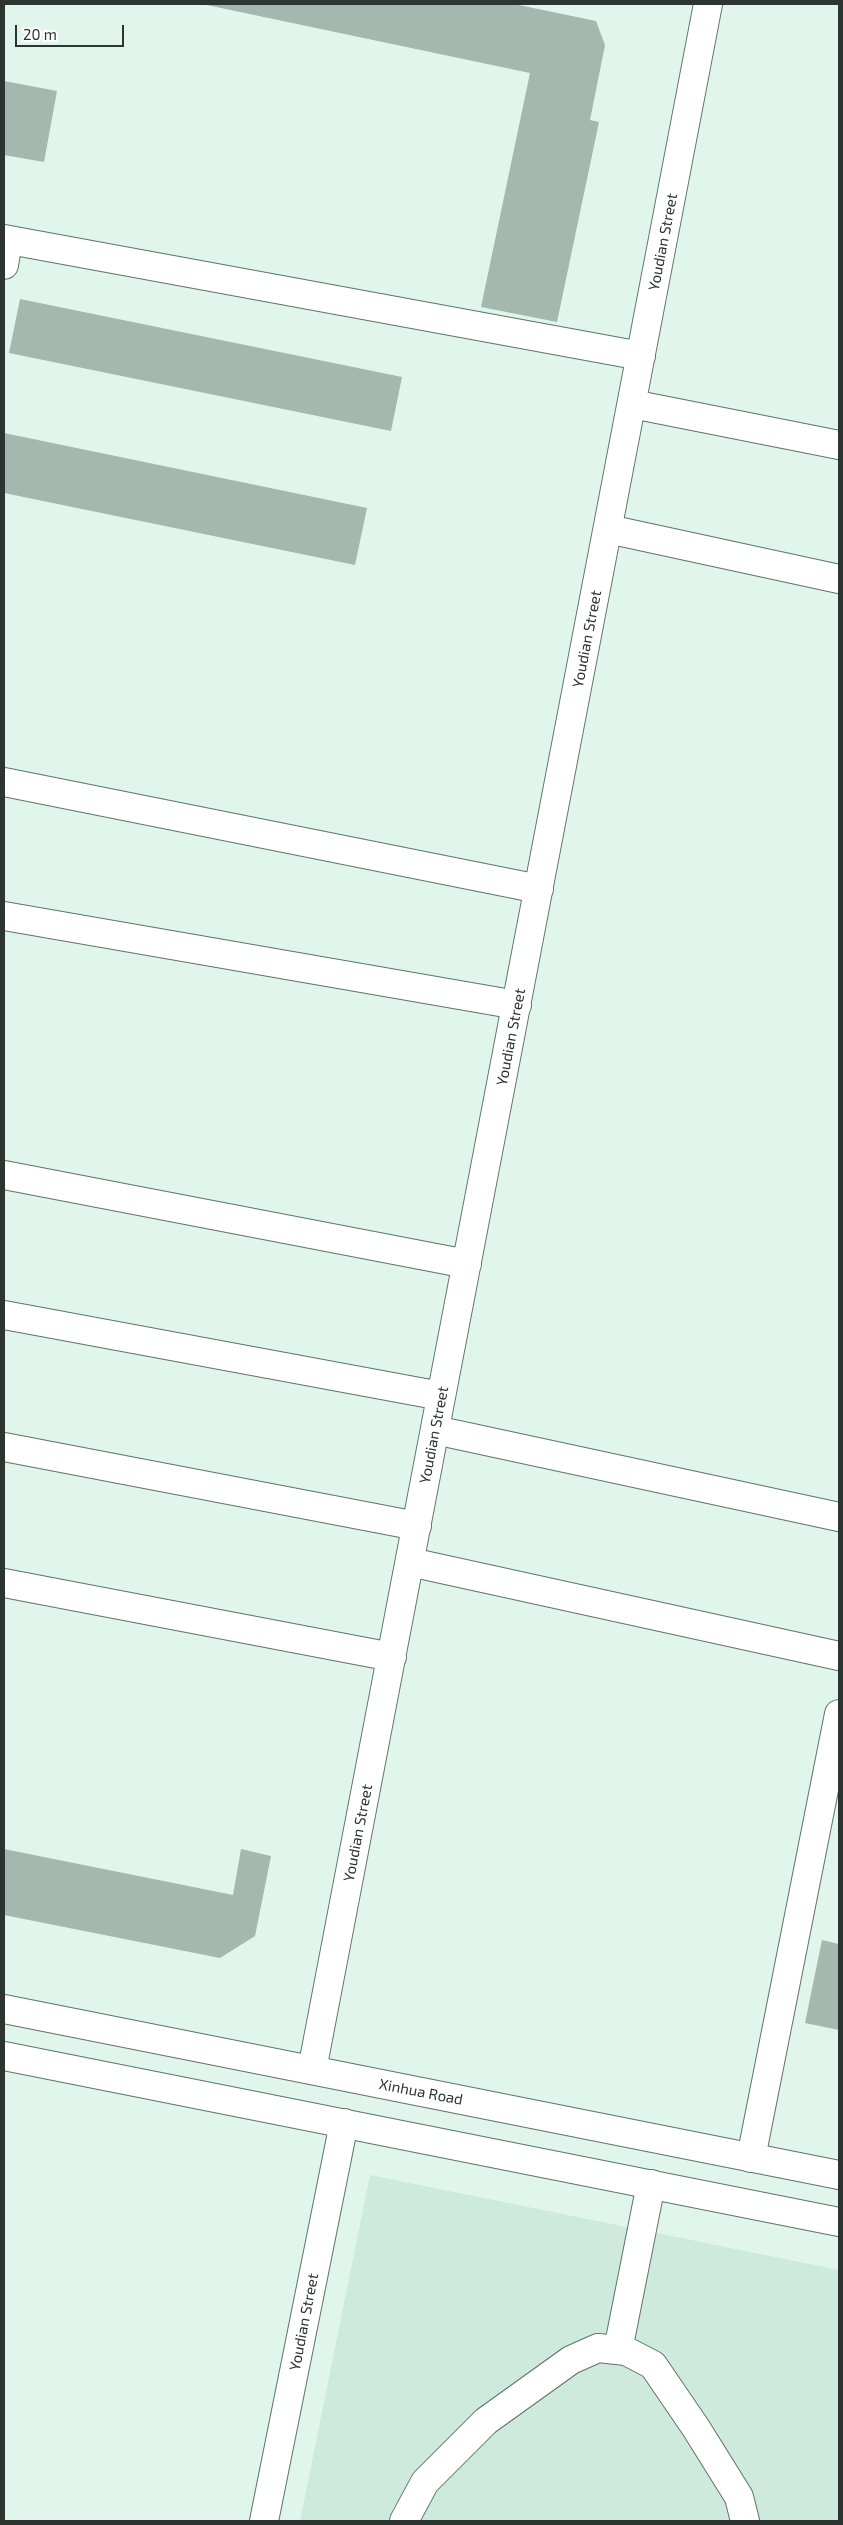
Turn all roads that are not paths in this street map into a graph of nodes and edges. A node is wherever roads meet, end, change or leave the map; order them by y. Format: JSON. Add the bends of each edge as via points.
{"nodes":[{"id":1,"x":708,"y":4,"type":"edge"},
{"id":2,"x":5,"y":248,"type":"edge"},
{"id":3,"x":641,"y":356,"type":"junction"},
{"id":4,"x":632,"y":404,"type":"junction"},
{"id":5,"x":839,"y":445,"type":"edge"},
{"id":6,"x":608,"y":529,"type":"junction"},
{"id":7,"x":839,"y":579,"type":"edge"},
{"id":8,"x":4,"y":782,"type":"edge"},
{"id":9,"x":539,"y":889,"type":"junction"},
{"id":10,"x":4,"y":916,"type":"edge"},
{"id":11,"x":517,"y":1005,"type":"junction"},
{"id":12,"x":4,"y":1175,"type":"edge"},
{"id":13,"x":467,"y":1264,"type":"junction"},
{"id":14,"x":4,"y":1315,"type":"edge"},
{"id":15,"x":442,"y":1396,"type":"junction"},
{"id":16,"x":435,"y":1430,"type":"junction"},
{"id":17,"x":4,"y":1447,"type":"edge"},
{"id":18,"x":839,"y":1517,"type":"edge"},
{"id":19,"x":417,"y":1526,"type":"junction"},
{"id":20,"x":410,"y":1562,"type":"junction"},
{"id":21,"x":4,"y":1583,"type":"edge"},
{"id":22,"x":839,"y":1656,"type":"edge"},
{"id":23,"x":392,"y":1657,"type":"junction"},
{"id":24,"x":839,"y":1714,"type":"edge"},
{"id":25,"x":4,"y":2009,"type":"edge"},
{"id":26,"x":4,"y":2056,"type":"edge"},
{"id":27,"x":312,"y":2070,"type":"junction"},
{"id":28,"x":344,"y":2124,"type":"junction"},
{"id":29,"x":751,"y":2158,"type":"junction"},
{"id":30,"x":839,"y":2175,"type":"edge"},
{"id":31,"x":651,"y":2184,"type":"junction"},
{"id":32,"x":839,"y":2222,"type":"edge"},
{"id":33,"x":618,"y":2350,"type":"junction"},
{"id":34,"x":264,"y":2521,"type":"edge"},
{"id":35,"x":404,"y":2521,"type":"edge"},
{"id":36,"x":745,"y":2521,"type":"edge"}],
"edges":[{"from":1,"to":3,"type":"street","name":"Youdian Street"},
{"from":2,"to":3,"type":"street"},
{"from":3,"to":4,"type":"street","name":"Youdian Street"},
{"from":4,"to":5,"type":"street"},
{"from":4,"to":6,"type":"street","name":"Youdian Street"},
{"from":6,"to":7,"type":"street"},
{"from":6,"to":9,"type":"street","name":"Youdian Street"},
{"from":8,"to":9,"type":"street"},
{"from":9,"to":11,"type":"street","name":"Youdian Street"},
{"from":10,"to":11,"type":"street"},
{"from":11,"to":13,"type":"street","name":"Youdian Street"},
{"from":12,"to":13,"type":"street"},
{"from":13,"to":15,"type":"street","name":"Youdian Street"},
{"from":14,"to":15,"type":"street"},
{"from":15,"to":16,"type":"street","name":"Youdian Street"},
{"from":16,"to":18,"type":"street"},
{"from":16,"to":19,"type":"street","name":"Youdian Street"},
{"from":17,"to":19,"type":"street"},
{"from":19,"to":20,"type":"street","name":"Youdian Street"},
{"from":20,"to":22,"type":"street"},
{"from":20,"to":23,"type":"street","name":"Youdian Street"},
{"from":21,"to":23,"type":"street"},
{"from":23,"to":27,"type":"street","name":"Youdian Street"},
{"from":24,"to":29,"type":"street"},
{"from":25,"to":27,"type":"street","name":"Xinhua Road"},
{"from":26,"to":28,"type":"street"},
{"from":27,"to":29,"type":"street","name":"Xinhua Road"},
{"from":28,"to":31,"type":"street"},
{"from":28,"to":34,"type":"street","name":"Youdian Street"},
{"from":29,"to":30,"type":"street","name":"Xinhua Road"},
{"from":31,"to":32,"type":"street"},
{"from":31,"to":33,"type":"street"},
{"from":33,"to":35,"type":"street","via":[[598,2348],[571,2360],[486,2420],[425,2482]]},
{"from":33,"to":36,"type":"street","via":[[652,2365],[739,2497]]}]}
